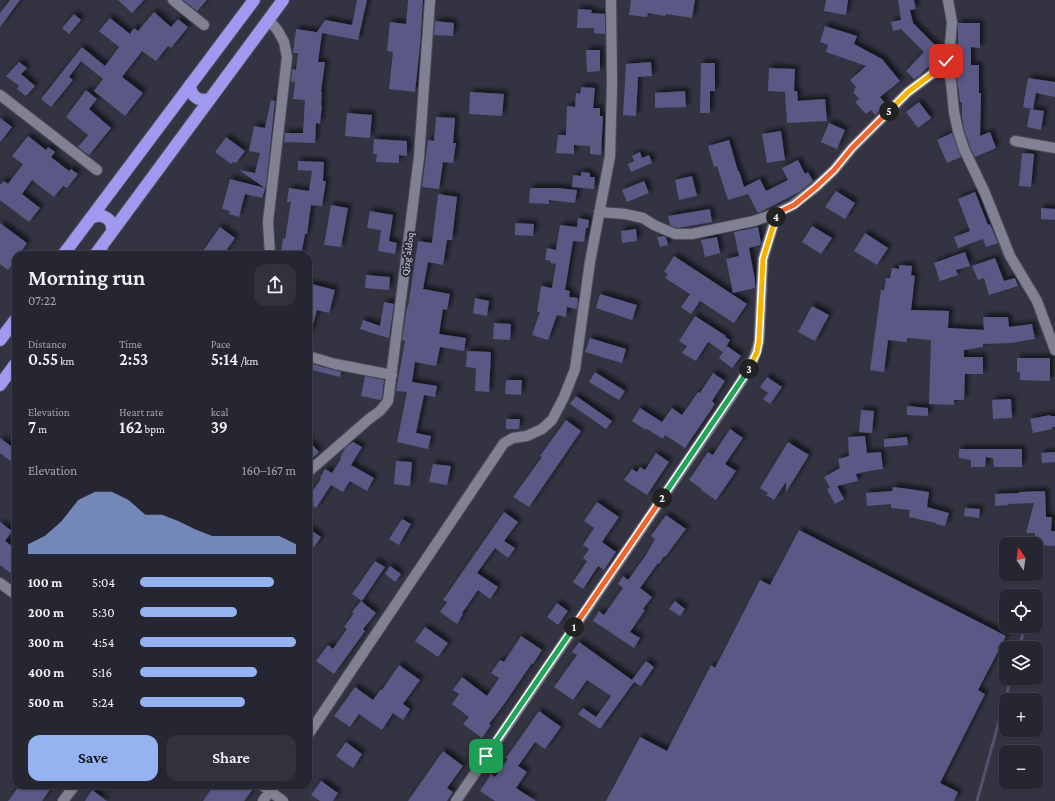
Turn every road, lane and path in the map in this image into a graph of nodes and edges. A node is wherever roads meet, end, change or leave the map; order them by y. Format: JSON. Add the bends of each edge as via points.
{"nodes":[{"id":1,"x":173,"y":0,"type":"edge"},
{"id":2,"x":254,"y":0,"type":"edge"},
{"id":3,"x":283,"y":0,"type":"edge"},
{"id":4,"x":430,"y":0,"type":"edge"},
{"id":5,"x":610,"y":0,"type":"edge"},
{"id":6,"x":948,"y":0,"type":"edge"},
{"id":7,"x":268,"y":20,"type":"junction"},
{"id":8,"x":204,"y":25,"type":"dead end"},
{"id":9,"x":946,"y":61,"type":"junction"},
{"id":10,"x":190,"y":85,"type":"junction"},
{"id":11,"x":0,"y":95,"type":"edge"},
{"id":12,"x":210,"y":99,"type":"junction"},
{"id":13,"x":1015,"y":142,"type":"dead end"},
{"id":14,"x":1055,"y":148,"type":"edge"},
{"id":15,"x":97,"y":170,"type":"dead end"},
{"id":16,"x":599,"y":212,"type":"junction"},
{"id":17,"x":777,"y":213,"type":"junction"},
{"id":18,"x":91,"y":218,"type":"junction"},
{"id":19,"x":112,"y":232,"type":"junction"},
{"id":20,"x":66,"y":251,"type":"edge"},
{"id":21,"x":101,"y":251,"type":"edge"},
{"id":22,"x":270,"y":251,"type":"edge"},
{"id":23,"x":12,"y":324,"type":"edge"},
{"id":24,"x":0,"y":340,"type":"edge"},
{"id":25,"x":1055,"y":350,"type":"edge"},
{"id":26,"x":312,"y":357,"type":"edge"},
{"id":27,"x":12,"y":368,"type":"edge"},
{"id":28,"x":392,"y":375,"type":"junction"},
{"id":29,"x":0,"y":385,"type":"edge"},
{"id":30,"x":312,"y":469,"type":"edge"},
{"id":31,"x":0,"y":583,"type":"edge"},
{"id":32,"x":12,"y":592,"type":"edge"},
{"id":33,"x":312,"y":729,"type":"edge"},
{"id":34,"x":71,"y":789,"type":"edge"},
{"id":35,"x":268,"y":789,"type":"edge"},
{"id":36,"x":271,"y":789,"type":"edge"},
{"id":37,"x":63,"y":801,"type":"edge"},
{"id":38,"x":263,"y":801,"type":"edge"},
{"id":39,"x":283,"y":801,"type":"edge"},
{"id":40,"x":456,"y":801,"type":"edge"}],
"edges":[{"from":1,"to":8,"type":"street"},
{"from":2,"to":10,"type":"highway"},
{"from":3,"to":7,"type":"highway"},
{"from":4,"to":28,"type":"street","name":"Qizg'aldoq","via":[[418,157]]},
{"from":5,"to":16,"type":"street","via":[[610,156]]},
{"from":6,"to":9,"type":"street","via":[[952,22]]},
{"from":7,"to":12,"type":"highway"},
{"from":7,"to":22,"type":"street","via":[[284,42],[287,57],[268,222]]},
{"from":9,"to":17,"type":"street","via":[[908,92],[816,187],[794,205]]},
{"from":9,"to":25,"type":"street","via":[[954,112],[964,149],[1010,256],[1037,301]]},
{"from":10,"to":12,"type":"highway","via":[[191,92],[196,98]]},
{"from":10,"to":18,"type":"highway"},
{"from":11,"to":15,"type":"street"},
{"from":12,"to":19,"type":"highway"},
{"from":13,"to":14,"type":"street"},
{"from":16,"to":17,"type":"street","via":[[643,218],[675,234],[692,234]]},
{"from":16,"to":33,"type":"street","via":[[575,369],[552,420],[542,429],[504,443]]},
{"from":17,"to":40,"type":"street","via":[[763,259],[759,341],[750,366]]},
{"from":18,"to":19,"type":"highway","via":[[100,215],[108,218],[112,224]]},
{"from":18,"to":20,"type":"highway"},
{"from":19,"to":21,"type":"highway"},
{"from":23,"to":24,"type":"highway"},
{"from":26,"to":28,"type":"street"},
{"from":27,"to":29,"type":"highway"},
{"from":28,"to":30,"type":"street","name":"Qizg'aldoq","via":[[388,401],[380,411]]},
{"from":31,"to":32,"type":"street"},
{"from":34,"to":37,"type":"street"},
{"from":35,"to":38,"type":"street"},
{"from":36,"to":39,"type":"street"}]}
